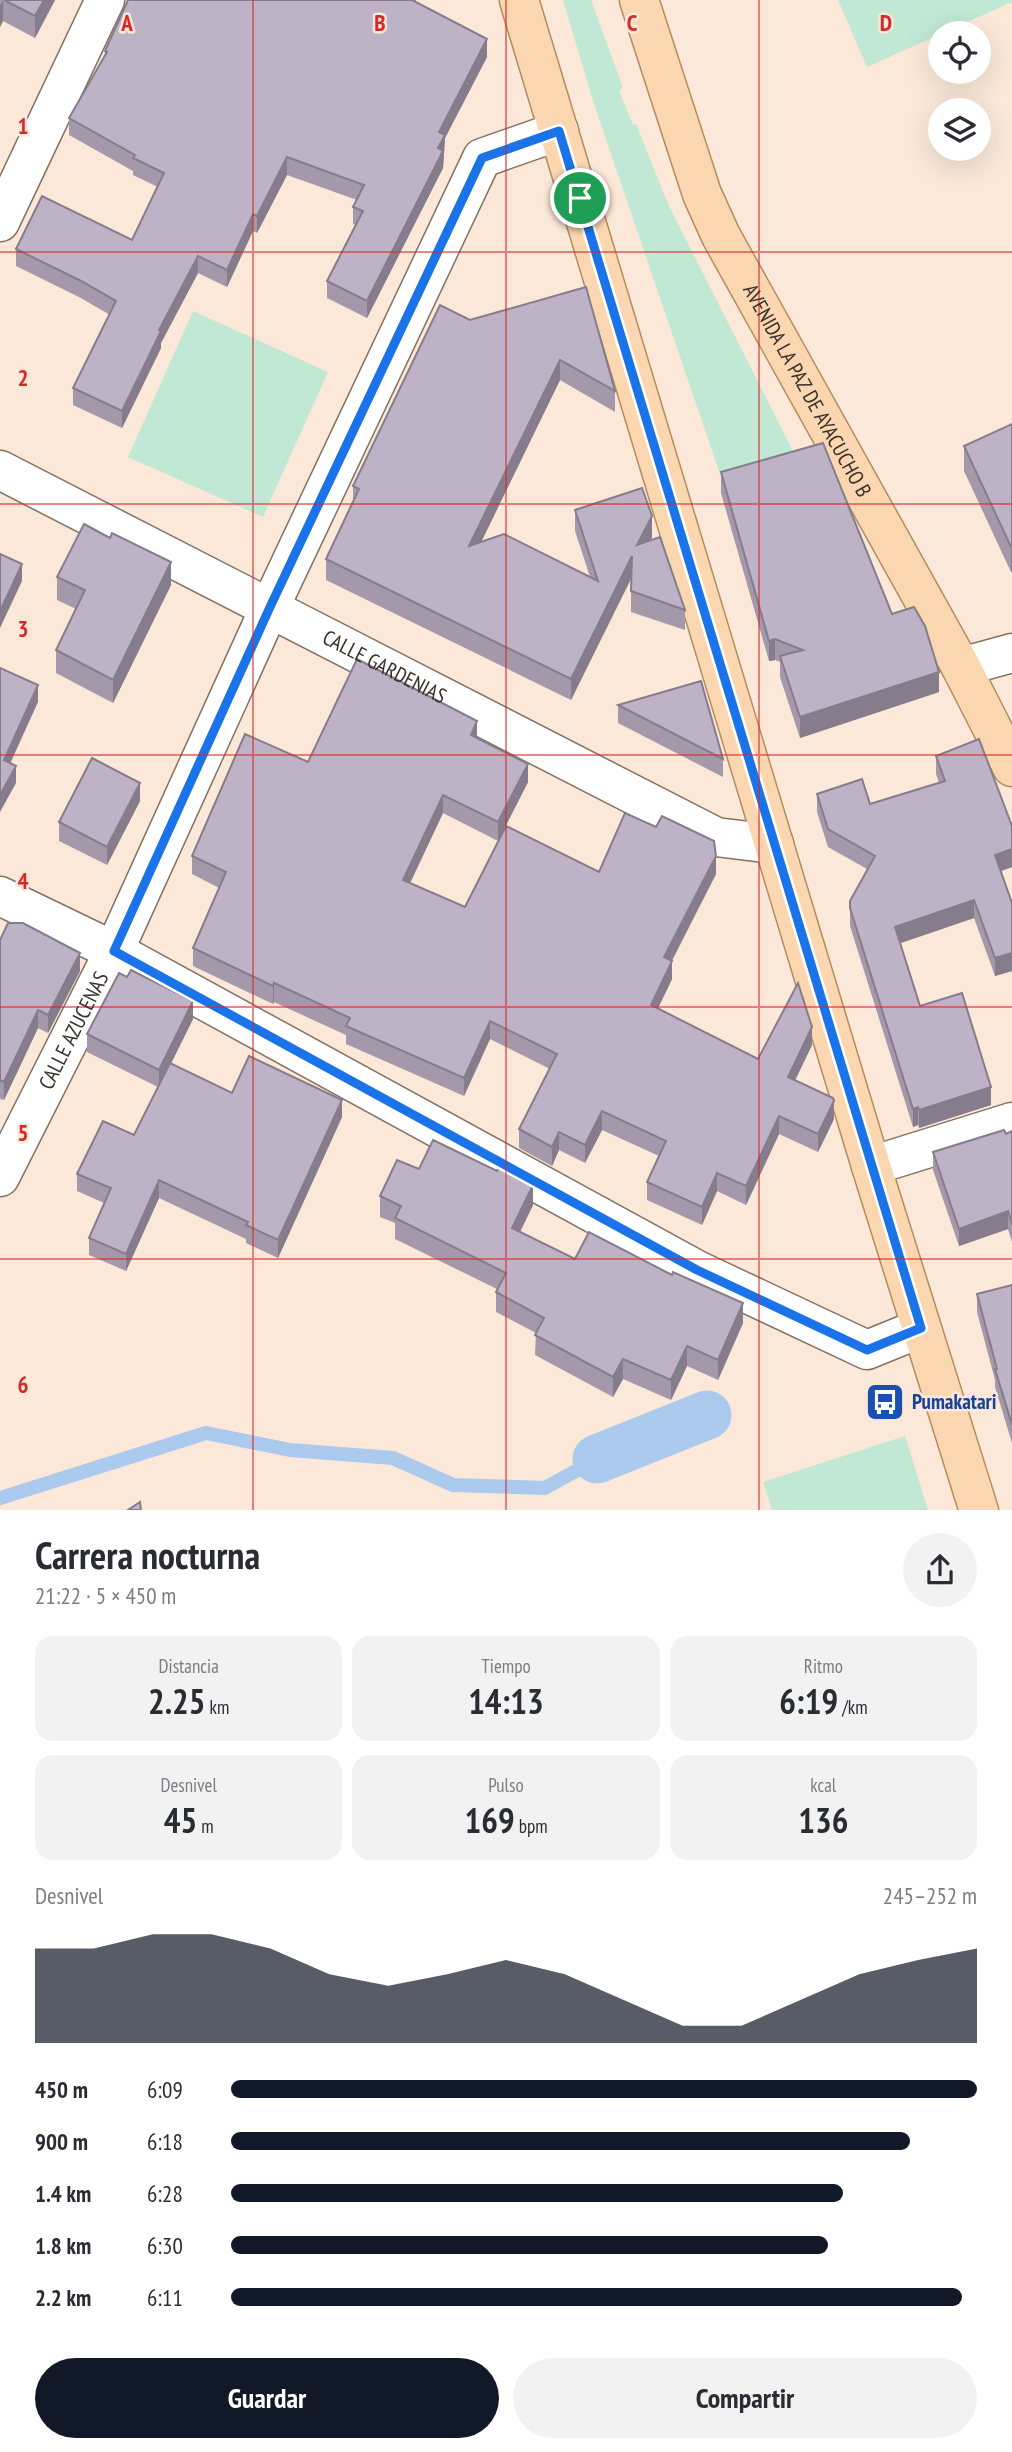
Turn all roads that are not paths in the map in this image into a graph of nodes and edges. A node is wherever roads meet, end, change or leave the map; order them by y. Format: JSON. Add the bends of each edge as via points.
{"nodes":[{"id":1,"x":105,"y":0,"type":"edge"},
{"id":2,"x":519,"y":0,"type":"edge"},
{"id":3,"x":639,"y":0,"type":"edge"},
{"id":4,"x":559,"y":131,"type":"junction"},
{"id":5,"x":0,"y":222,"type":"edge"},
{"id":6,"x":0,"y":470,"type":"edge"},
{"id":7,"x":270,"y":607,"type":"junction"},
{"id":8,"x":1012,"y":653,"type":"edge"},
{"id":9,"x":961,"y":667,"type":"junction"},
{"id":10,"x":1012,"y":766,"type":"edge"},
{"id":11,"x":774,"y":844,"type":"junction"},
{"id":12,"x":0,"y":896,"type":"edge"},
{"id":13,"x":114,"y":951,"type":"junction"},
{"id":14,"x":1012,"y":1122,"type":"edge"},
{"id":15,"x":871,"y":1166,"type":"junction"},
{"id":16,"x":0,"y":1177,"type":"edge"},
{"id":17,"x":921,"y":1328,"type":"junction"},
{"id":18,"x":979,"y":1510,"type":"edge"}],
"edges":[{"from":1,"to":5,"type":"street"},
{"from":2,"to":4,"type":"main road"},
{"from":3,"to":9,"type":"main road","name":"AVENIDA LA PAZ DE AYACUCHO B","via":[[702,194],[721,236]]},
{"from":4,"to":7,"type":"street","name":"CALLE AZUCENAS","via":[[482,158]]},
{"from":4,"to":11,"type":"main road"},
{"from":6,"to":7,"type":"street","name":"CALLE GARDENIAS"},
{"from":7,"to":11,"type":"street","name":"CALLE GARDENIAS","via":[[716,837]]},
{"from":7,"to":13,"type":"street","name":"CALLE AZUCENAS"},
{"from":8,"to":9,"type":"street"},
{"from":9,"to":10,"type":"main road","name":"AVENIDA LA PAZ DE AYACUCHO B"},
{"from":11,"to":15,"type":"main road"},
{"from":12,"to":13,"type":"street"},
{"from":13,"to":16,"type":"street","name":"CALLE AZUCENAS"},
{"from":13,"to":17,"type":"street","via":[[697,1270],[867,1350]]},
{"from":14,"to":15,"type":"street"},
{"from":15,"to":17,"type":"main road"},
{"from":17,"to":18,"type":"main road"}]}
